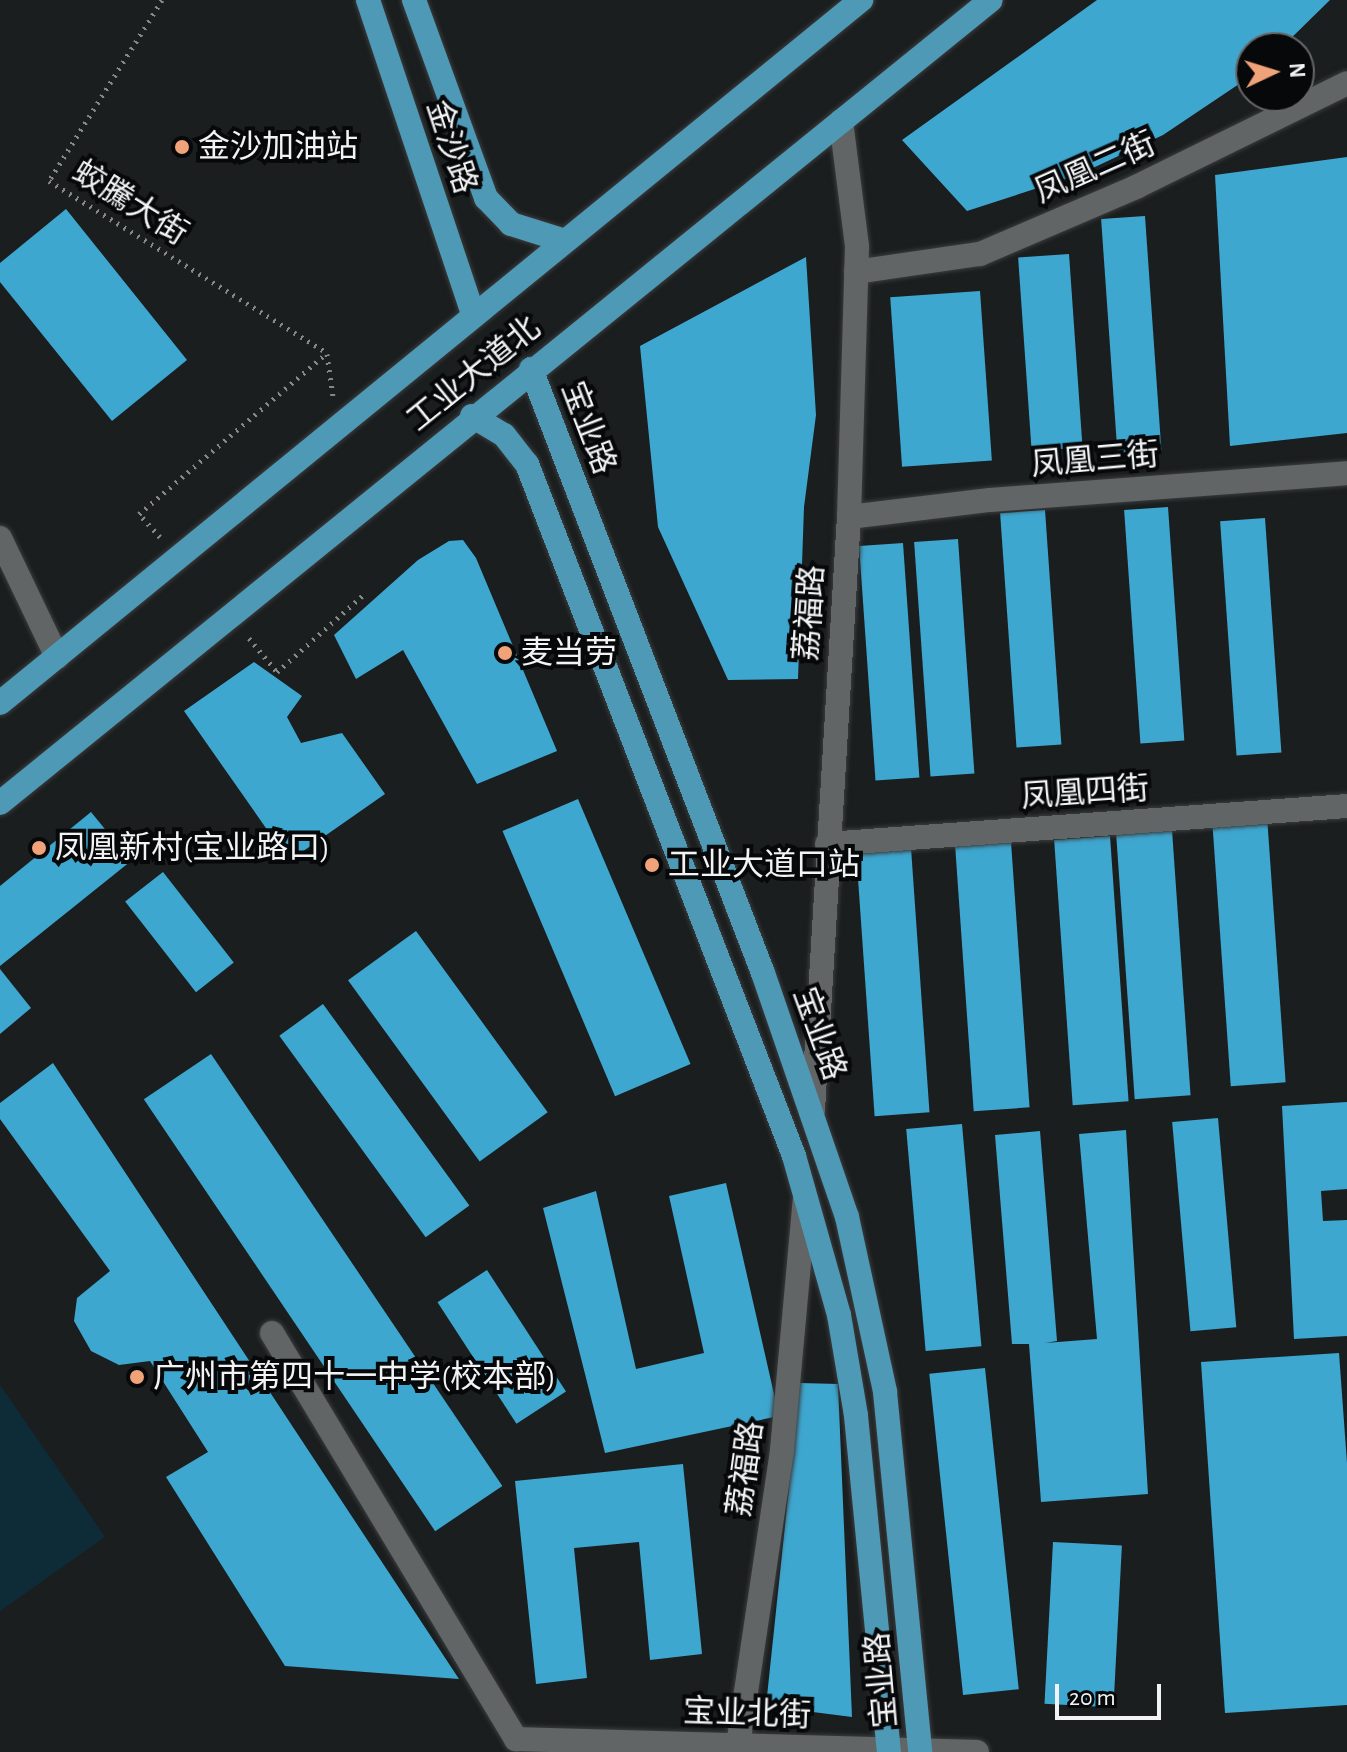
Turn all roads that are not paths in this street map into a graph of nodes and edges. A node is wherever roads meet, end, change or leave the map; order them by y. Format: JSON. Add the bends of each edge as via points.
{"nodes":[{"id":1,"x":368,"y":0,"type":"edge"},
{"id":2,"x":414,"y":0,"type":"edge"},
{"id":3,"x":861,"y":0,"type":"edge"},
{"id":4,"x":991,"y":0,"type":"edge"},
{"id":5,"x":1347,"y":83,"type":"edge"},
{"id":6,"x":841,"y":121,"type":"junction"},
{"id":7,"x":562,"y":240,"type":"junction"},
{"id":8,"x":856,"y":272,"type":"junction"},
{"id":9,"x":473,"y":314,"type":"junction"},
{"id":10,"x":531,"y":369,"type":"junction"},
{"id":11,"x":472,"y":416,"type":"junction"},
{"id":12,"x":1347,"y":473,"type":"edge"},
{"id":13,"x":849,"y":517,"type":"junction"},
{"id":14,"x":0,"y":538,"type":"edge"},
{"id":15,"x":57,"y":657,"type":"junction"},
{"id":16,"x":0,"y":703,"type":"edge"},
{"id":17,"x":0,"y":803,"type":"edge"},
{"id":18,"x":1347,"y":806,"type":"edge"},
{"id":19,"x":827,"y":844,"type":"junction"},
{"id":20,"x":813,"y":1110,"type":"junction"},
{"id":21,"x":805,"y":1193,"type":"junction"},
{"id":22,"x":272,"y":1333,"type":"dead end"},
{"id":23,"x":736,"y":1749,"type":"edge"},
{"id":24,"x":888,"y":1751,"type":"edge"},
{"id":25,"x":920,"y":1751,"type":"edge"},
{"id":26,"x":977,"y":1752,"type":"edge"}],
"edges":[{"from":1,"to":9,"type":"main road","name":"金沙路"},
{"from":2,"to":7,"type":"main road","name":"金沙路","via":[[486,198],[511,224]]},
{"from":3,"to":7,"type":"main road","name":"工业大道北"},
{"from":4,"to":6,"type":"main road","name":"工业大道北"},
{"from":5,"to":8,"type":"street","name":"凤凰二街","via":[[1136,187],[980,254]]},
{"from":6,"to":8,"type":"street","name":"荔福路","via":[[853,186]]},
{"from":6,"to":10,"type":"main road","name":"工业大道北"},
{"from":7,"to":9,"type":"main road","name":"工业大道北"},
{"from":8,"to":13,"type":"street","name":"荔福路"},
{"from":9,"to":15,"type":"main road","name":"工业大道北"},
{"from":10,"to":11,"type":"main road","name":"工业大道北"},
{"from":10,"to":20,"type":"main road","name":"宝业路"},
{"from":11,"to":17,"type":"main road","name":"工业大道北"},
{"from":11,"to":21,"type":"main road","name":"宝业路","via":[[504,435],[527,464],[744,1019]]},
{"from":12,"to":13,"type":"street","name":"凤凰三街","via":[[990,500]]},
{"from":13,"to":19,"type":"street","name":"荔福路"},
{"from":14,"to":15,"type":"street"},
{"from":15,"to":16,"type":"main road","name":"工业大道北"},
{"from":18,"to":19,"type":"street","name":"凤凰四街"},
{"from":19,"to":20,"type":"street","name":"荔福路"},
{"from":20,"to":25,"type":"main road","name":"宝业路","via":[[870,1304],[885,1392]]},
{"from":21,"to":23,"type":"street","name":"荔福路","via":[[782,1450]]},
{"from":21,"to":24,"type":"main road","name":"宝业路","via":[[839,1315],[856,1416]]},
{"from":22,"to":23,"type":"street","name":"宝业北街","via":[[516,1739]]},
{"from":23,"to":24,"type":"street","name":"宝业北街"},
{"from":24,"to":25,"type":"street","name":"宝业北街"},
{"from":25,"to":26,"type":"street","name":"宝业北街"}]}
